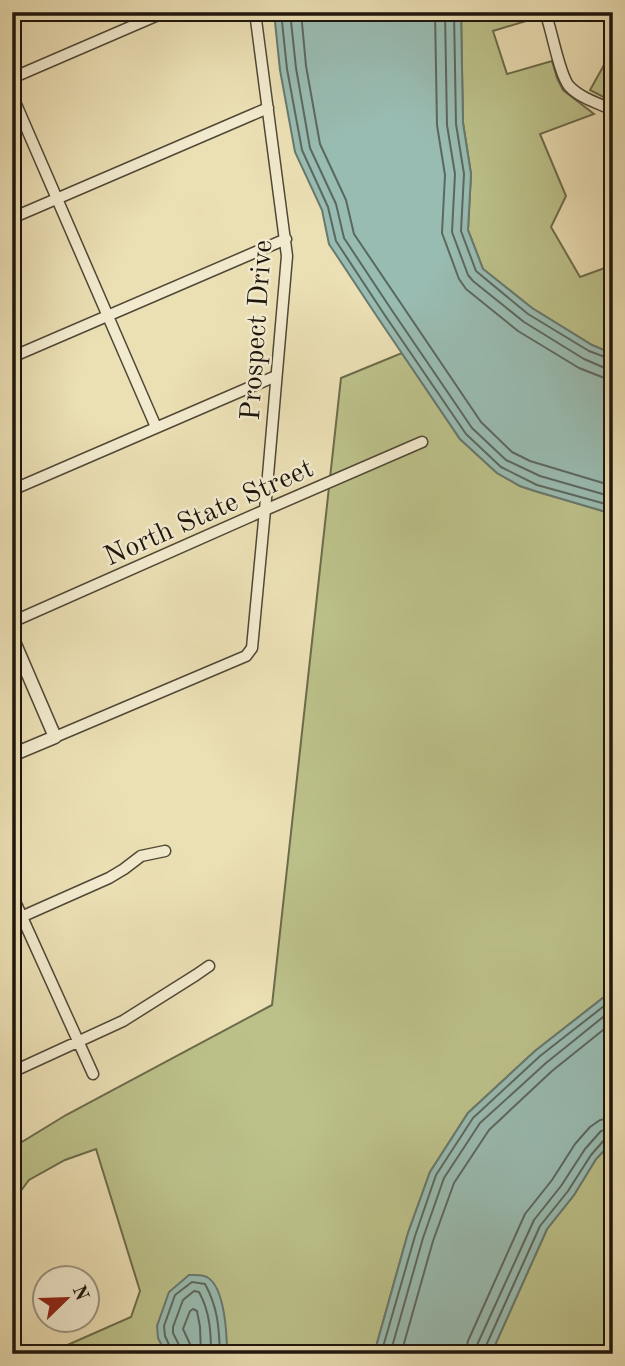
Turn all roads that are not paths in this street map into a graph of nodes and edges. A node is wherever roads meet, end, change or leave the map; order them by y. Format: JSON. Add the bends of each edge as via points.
{"nodes":[{"id":1,"x":165,"y":12,"type":"edge"},
{"id":2,"x":255,"y":12,"type":"edge"},
{"id":3,"x":545,"y":12,"type":"edge"},
{"id":4,"x":12,"y":78,"type":"edge"},
{"id":5,"x":12,"y":95,"type":"edge"},
{"id":6,"x":268,"y":108,"type":"junction"},
{"id":7,"x":613,"y":110,"type":"edge"},
{"id":8,"x":57,"y":198,"type":"junction"},
{"id":9,"x":12,"y":218,"type":"edge"},
{"id":10,"x":286,"y":239,"type":"junction"},
{"id":11,"x":107,"y":316,"type":"junction"},
{"id":12,"x":12,"y":357,"type":"edge"},
{"id":13,"x":276,"y":376,"type":"junction"},
{"id":14,"x":156,"y":427,"type":"junction"},
{"id":15,"x":422,"y":442,"type":"dead end"},
{"id":16,"x":12,"y":489,"type":"edge"},
{"id":17,"x":265,"y":510,"type":"junction"},
{"id":18,"x":12,"y":622,"type":"edge"},
{"id":19,"x":12,"y":637,"type":"edge"},
{"id":20,"x":55,"y":737,"type":"junction"},
{"id":21,"x":12,"y":755,"type":"edge"},
{"id":22,"x":165,"y":851,"type":"dead end"},
{"id":23,"x":12,"y":895,"type":"edge"},
{"id":24,"x":17,"y":919,"type":"edge"},
{"id":25,"x":209,"y":966,"type":"dead end"},
{"id":26,"x":78,"y":1042,"type":"junction"},
{"id":27,"x":12,"y":1072,"type":"edge"},
{"id":28,"x":93,"y":1074,"type":"dead end"}],
"edges":[{"from":1,"to":4,"type":"street"},
{"from":2,"to":6,"type":"street","name":"Prospect Drive"},
{"from":3,"to":7,"type":"street","via":[[567,84]]},
{"from":5,"to":8,"type":"street"},
{"from":6,"to":8,"type":"street"},
{"from":6,"to":10,"type":"street","name":"Prospect Drive"},
{"from":8,"to":9,"type":"street"},
{"from":8,"to":11,"type":"street"},
{"from":10,"to":11,"type":"street"},
{"from":10,"to":13,"type":"street","name":"Prospect Drive"},
{"from":11,"to":12,"type":"street"},
{"from":11,"to":14,"type":"street"},
{"from":13,"to":14,"type":"street"},
{"from":13,"to":17,"type":"street","name":"Prospect Drive"},
{"from":14,"to":16,"type":"street"},
{"from":15,"to":17,"type":"street","name":"North State Street"},
{"from":17,"to":18,"type":"street","name":"North State Street"},
{"from":17,"to":20,"type":"street","name":"Prospect Drive","via":[[250,652]]},
{"from":19,"to":20,"type":"street"},
{"from":20,"to":21,"type":"street"},
{"from":22,"to":24,"type":"street","via":[[141,856],[109,878]]},
{"from":23,"to":24,"type":"street"},
{"from":24,"to":26,"type":"street"},
{"from":25,"to":26,"type":"street","via":[[123,1021]]},
{"from":26,"to":27,"type":"street"},
{"from":26,"to":28,"type":"street"}]}
